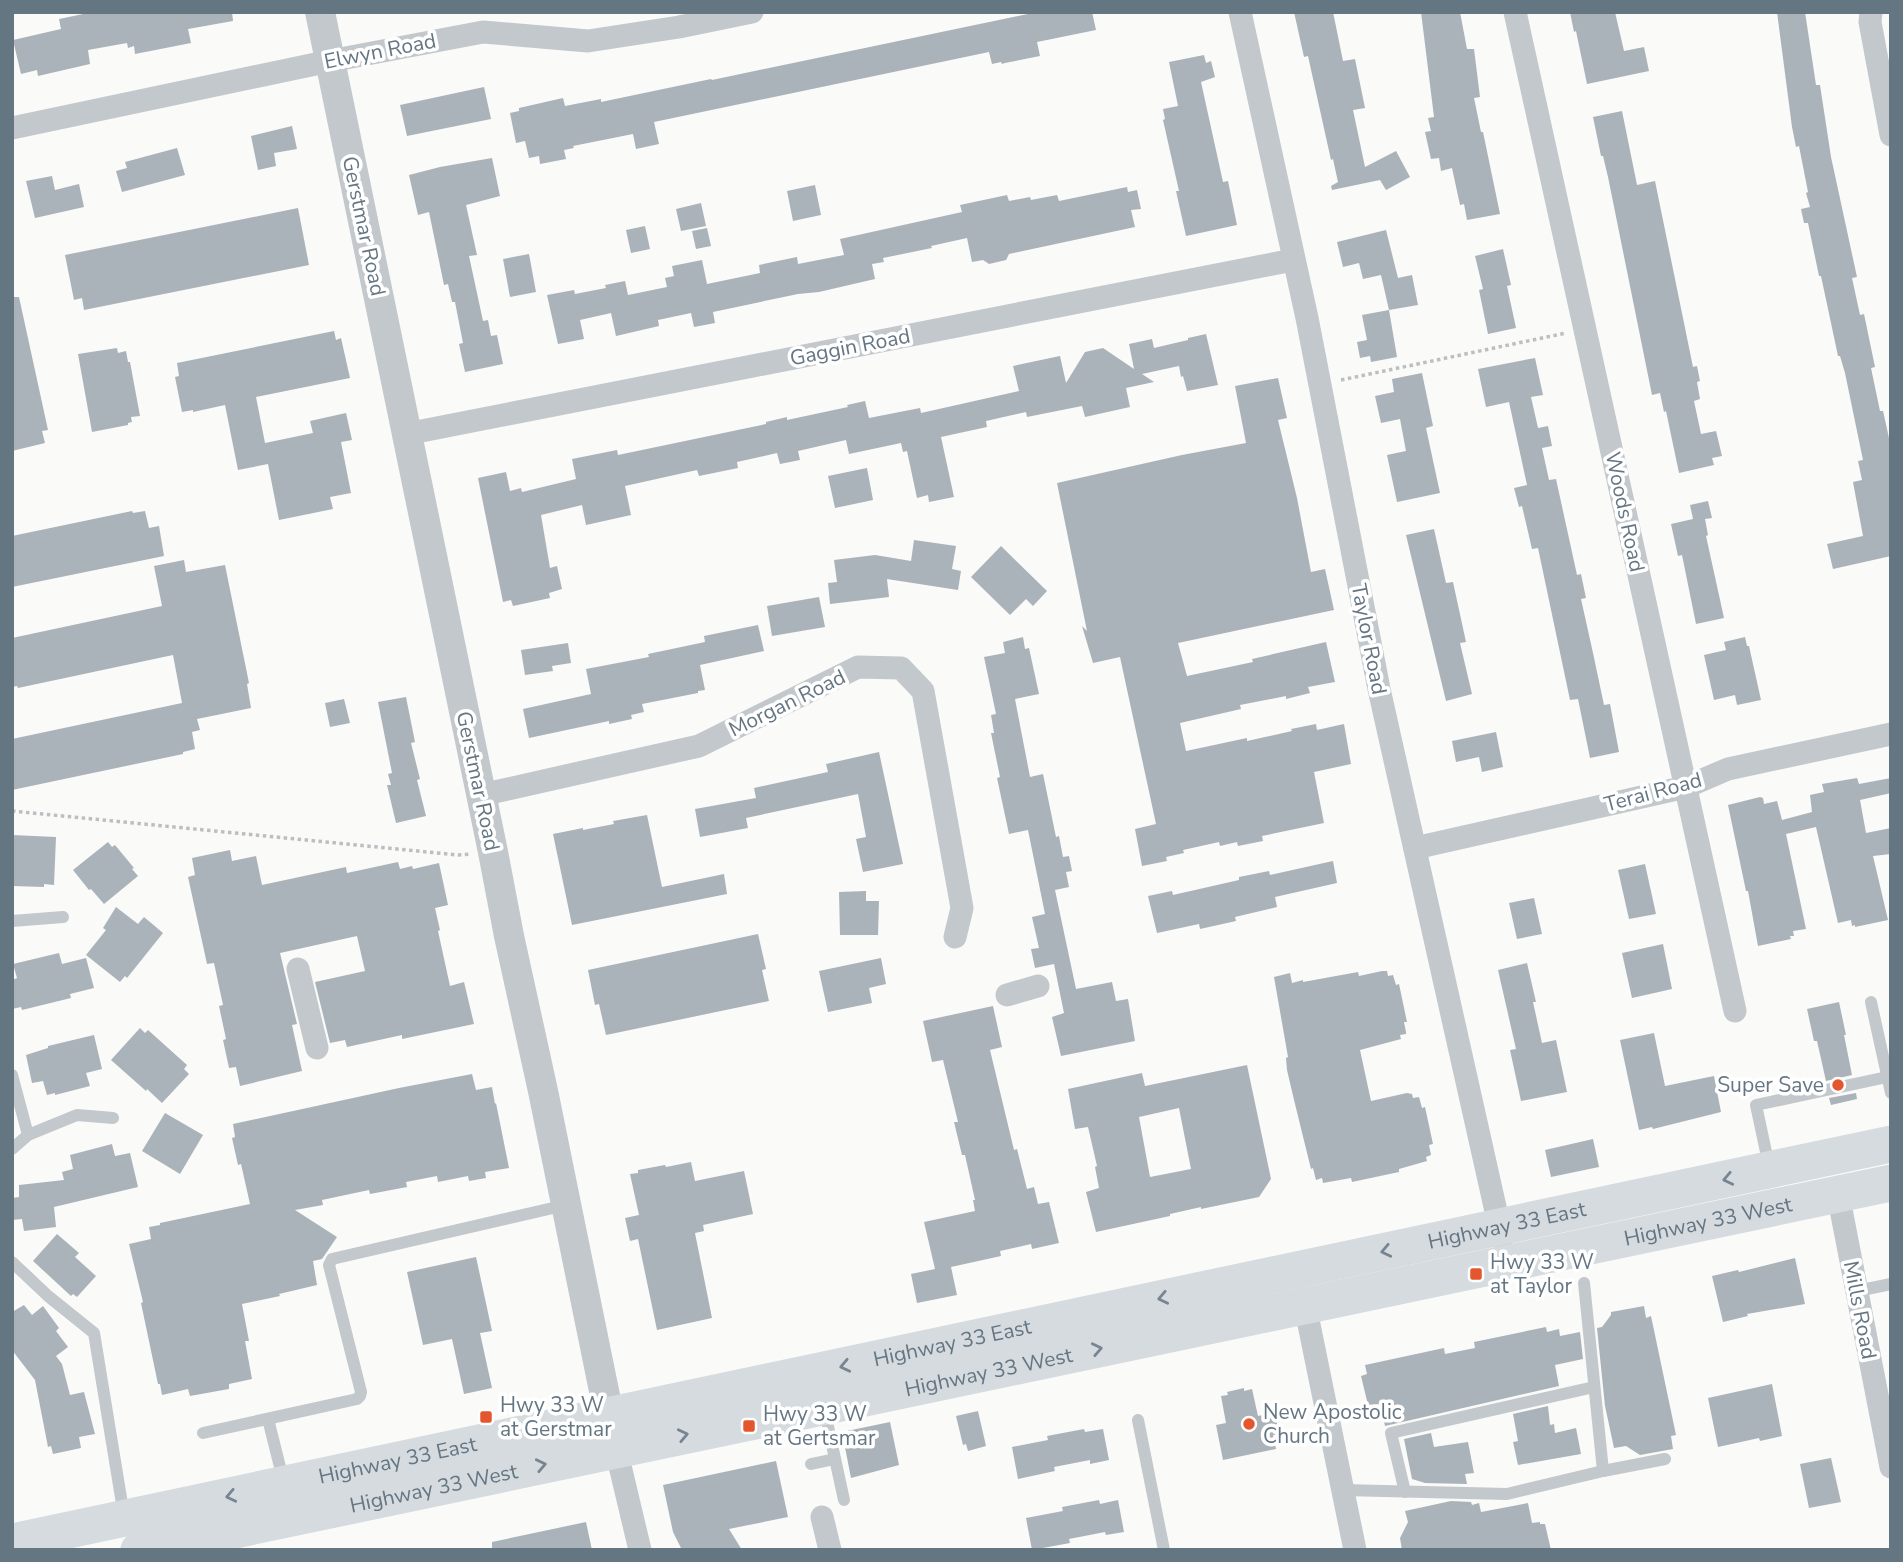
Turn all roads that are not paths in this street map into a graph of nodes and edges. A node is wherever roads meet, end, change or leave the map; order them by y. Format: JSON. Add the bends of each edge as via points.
{"nodes":[{"id":1,"x":320,"y":12,"type":"edge"},
{"id":2,"x":752,"y":12,"type":"edge"},
{"id":3,"x":1240,"y":12,"type":"edge"},
{"id":4,"x":1516,"y":12,"type":"edge"},
{"id":5,"x":1871,"y":12,"type":"edge"},
{"id":6,"x":677,"y":20,"type":"edge"},
{"id":7,"x":330,"y":61,"type":"junction"},
{"id":8,"x":12,"y":128,"type":"edge"},
{"id":9,"x":1891,"y":135,"type":"edge"},
{"id":10,"x":1293,"y":260,"type":"junction"},
{"id":11,"x":407,"y":434,"type":"junction"},
{"id":12,"x":1891,"y":734,"type":"edge"},
{"id":13,"x":1686,"y":788,"type":"junction"},
{"id":14,"x":481,"y":794,"type":"junction"},
{"id":15,"x":1415,"y":848,"type":"junction"},
{"id":16,"x":63,"y":917,"type":"dead end"},
{"id":17,"x":12,"y":921,"type":"edge"},
{"id":18,"x":956,"y":937,"type":"dead end"},
{"id":19,"x":298,"y":969,"type":"dead end"},
{"id":20,"x":1038,"y":986,"type":"dead end"},
{"id":21,"x":1007,"y":995,"type":"dead end"},
{"id":22,"x":1871,"y":1002,"type":"dead end"},
{"id":23,"x":1735,"y":1011,"type":"dead end"},
{"id":24,"x":317,"y":1048,"type":"dead end"},
{"id":25,"x":12,"y":1075,"type":"edge"},
{"id":26,"x":1887,"y":1077,"type":"junction"},
{"id":27,"x":1891,"y":1093,"type":"edge"},
{"id":28,"x":113,"y":1118,"type":"dead end"},
{"id":29,"x":28,"y":1135,"type":"junction"},
{"id":30,"x":1891,"y":1144,"type":"edge"},
{"id":31,"x":12,"y":1149,"type":"edge"},
{"id":32,"x":1891,"y":1159,"type":"edge"},
{"id":33,"x":1891,"y":1183,"type":"edge"},
{"id":34,"x":1774,"y":1188,"type":"junction"},
{"id":35,"x":1838,"y":1194,"type":"junction"},
{"id":36,"x":566,"y":1205,"type":"junction"},
{"id":37,"x":1500,"y":1227,"type":"junction"},
{"id":38,"x":12,"y":1262,"type":"edge"},
{"id":39,"x":1508,"y":1263,"type":"junction"},
{"id":40,"x":1584,"y":1283,"type":"dead end"},
{"id":41,"x":1891,"y":1284,"type":"edge"},
{"id":42,"x":1857,"y":1291,"type":"junction"},
{"id":43,"x":1305,"y":1305,"type":"junction"},
{"id":44,"x":1594,"y":1387,"type":"junction"},
{"id":45,"x":824,"y":1406,"type":"junction"},
{"id":46,"x":268,"y":1419,"type":"junction"},
{"id":47,"x":1138,"y":1420,"type":"dead end"},
{"id":48,"x":613,"y":1432,"type":"junction"},
{"id":49,"x":203,"y":1433,"type":"dead end"},
{"id":50,"x":835,"y":1459,"type":"junction"},
{"id":51,"x":1665,"y":1459,"type":"dead end"},
{"id":52,"x":811,"y":1464,"type":"dead end"},
{"id":53,"x":1891,"y":1467,"type":"edge"},
{"id":54,"x":1603,"y":1471,"type":"junction"},
{"id":55,"x":1343,"y":1490,"type":"junction"},
{"id":56,"x":1405,"y":1492,"type":"junction"},
{"id":57,"x":844,"y":1500,"type":"dead end"},
{"id":58,"x":288,"y":1501,"type":"junction"},
{"id":59,"x":822,"y":1517,"type":"dead end"},
{"id":60,"x":130,"y":1537,"type":"edge"},
{"id":61,"x":244,"y":1539,"type":"edge"},
{"id":62,"x":12,"y":1542,"type":"edge"},
{"id":63,"x":640,"y":1550,"type":"edge"},
{"id":64,"x":830,"y":1550,"type":"edge"},
{"id":65,"x":1164,"y":1550,"type":"edge"},
{"id":66,"x":1354,"y":1550,"type":"edge"}],
"edges":[{"from":1,"to":7,"type":"street","name":"Gerstmar Road"},
{"from":2,"to":6,"type":"street","name":"Elwyn Road"},
{"from":3,"to":10,"type":"street","name":"Taylor Road"},
{"from":4,"to":13,"type":"street","name":"Woods Road"},
{"from":5,"to":9,"type":"street"},
{"from":6,"to":7,"type":"street","name":"Elwyn Road","via":[[588,41],[483,32]]},
{"from":7,"to":8,"type":"street","name":"Elwyn Road"},
{"from":7,"to":11,"type":"street","name":"Gerstmar Road"},
{"from":10,"to":11,"type":"street","name":"Gaggin Road"},
{"from":10,"to":15,"type":"street","name":"Taylor Road"},
{"from":11,"to":14,"type":"street","name":"Gerstmar Road"},
{"from":12,"to":13,"type":"street","name":"Terai Road","via":[[1728,769]]},
{"from":13,"to":15,"type":"street","name":"Terai Road"},
{"from":13,"to":23,"type":"street","name":"Woods Road"},
{"from":14,"to":18,"type":"street","name":"Morgan Road","via":[[699,747],[859,667],[901,668],[923,691],[962,908]]},
{"from":14,"to":36,"type":"street","name":"Gerstmar Road"},
{"from":15,"to":37,"type":"street","name":"Taylor Road"},
{"from":16,"to":17,"type":"lane"},
{"from":19,"to":24,"type":"street"},
{"from":20,"to":21,"type":"street"},
{"from":22,"to":26,"type":"lane"},
{"from":25,"to":29,"type":"lane"},
{"from":26,"to":27,"type":"lane"},
{"from":26,"to":34,"type":"lane","via":[[1756,1105]]},
{"from":28,"to":29,"type":"lane","via":[[77,1115]]},
{"from":29,"to":31,"type":"lane"},
{"from":30,"to":34,"type":"main road","name":"Highway 33 East"},
{"from":32,"to":35,"type":"main road","via":[[1850,1173]]},
{"from":33,"to":35,"type":"main road","name":"Highway 33 West"},
{"from":34,"to":35,"type":"main road","name":"Highway 33 West"},
{"from":34,"to":37,"type":"main road","name":"Highway 33 East","one_way":true},
{"from":34,"to":39,"type":"main road","name":"Highway 33 West"},
{"from":35,"to":42,"type":"street","name":"Mills Road"},
{"from":36,"to":46,"type":"lane","via":[[332,1259],[329,1265],[360,1396]]},
{"from":36,"to":48,"type":"street","name":"Gerstmar Road"},
{"from":37,"to":39,"type":"street","name":"Taylor Road"},
{"from":37,"to":48,"type":"main road","name":"Highway 33 East","one_way":true},
{"from":38,"to":60,"type":"lane","via":[[94,1333]]},
{"from":39,"to":43,"type":"main road","name":"Highway 33 West"},
{"from":40,"to":44,"type":"lane"},
{"from":41,"to":42,"type":"lane"},
{"from":42,"to":53,"type":"street","name":"Mills Road"},
{"from":45,"to":43,"type":"main road","name":"Highway 33 West","one_way":true},
{"from":43,"to":55,"type":"street"},
{"from":44,"to":54,"type":"lane"},
{"from":44,"to":56,"type":"lane","via":[[1391,1433]]},
{"from":48,"to":45,"type":"main road","name":"Highway 33 West","one_way":true},
{"from":45,"to":50,"type":"lane"},
{"from":46,"to":49,"type":"lane"},
{"from":46,"to":58,"type":"lane"},
{"from":47,"to":65,"type":"lane"},
{"from":48,"to":58,"type":"main road","name":"Highway 33 West"},
{"from":48,"to":63,"type":"street","name":"Gerstmar Road"},
{"from":50,"to":52,"type":"lane"},
{"from":50,"to":57,"type":"lane"},
{"from":51,"to":54,"type":"lane"},
{"from":54,"to":56,"type":"lane","via":[[1507,1494]]},
{"from":55,"to":56,"type":"lane"},
{"from":55,"to":66,"type":"street"},
{"from":58,"to":60,"type":"main road","one_way":true},
{"from":58,"to":61,"type":"main road","name":"Highway 33 West"},
{"from":59,"to":64,"type":"street"},
{"from":60,"to":61,"type":"main road","name":"Highway 33 West"},
{"from":60,"to":62,"type":"main road"}]}
